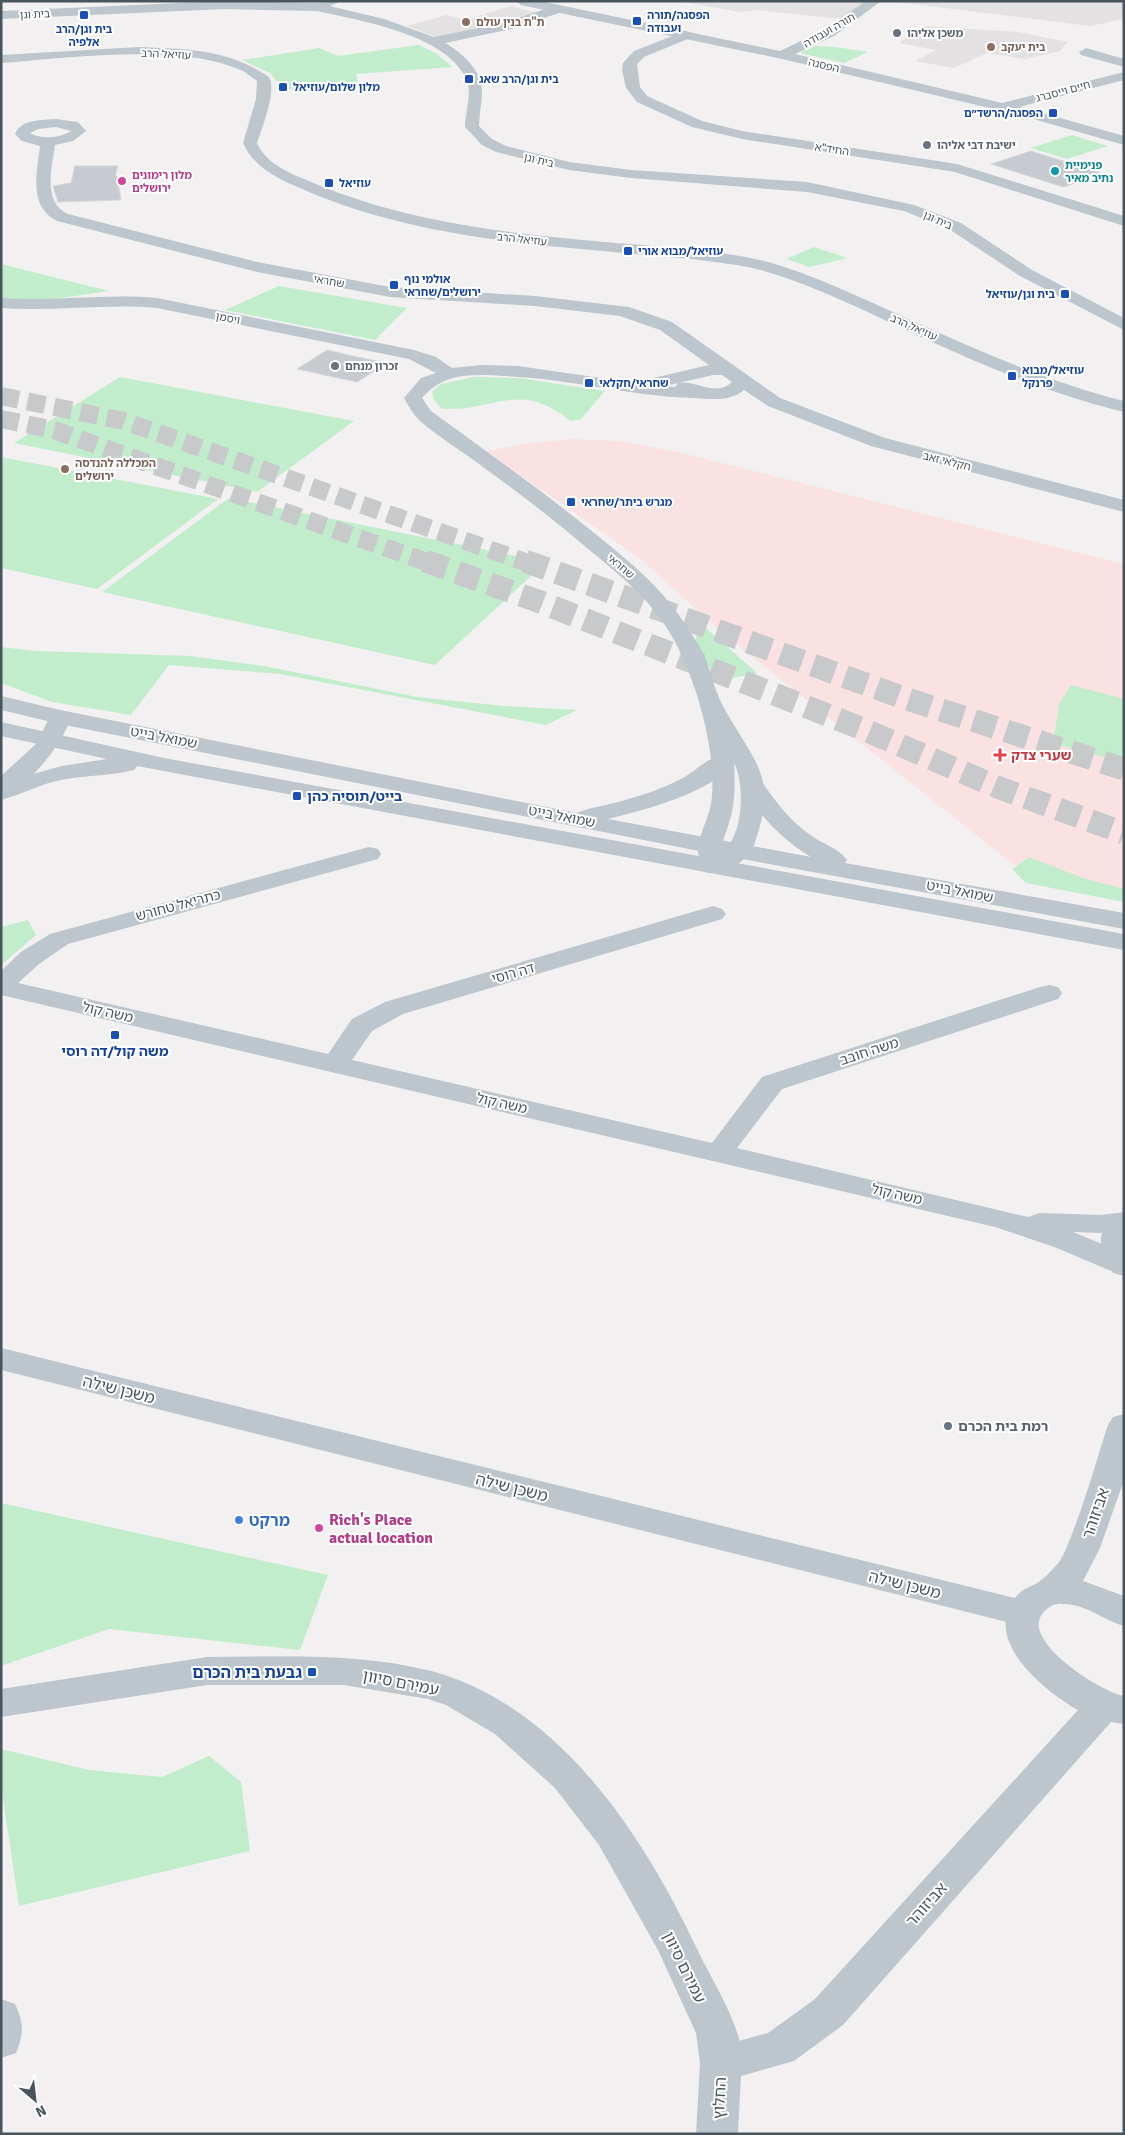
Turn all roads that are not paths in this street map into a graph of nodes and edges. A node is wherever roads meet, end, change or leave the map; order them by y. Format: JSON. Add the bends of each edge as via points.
{"nodes":[{"id":1,"x":336,"y":1,"type":"edge"},
{"id":2,"x":521,"y":1,"type":"edge"},
{"id":3,"x":875,"y":1,"type":"edge"},
{"id":4,"x":317,"y":7,"type":"junction"},
{"id":5,"x":558,"y":9,"type":"junction"},
{"id":6,"x":1,"y":15,"type":"edge"},
{"id":7,"x":685,"y":35,"type":"junction"},
{"id":8,"x":431,"y":42,"type":"junction"},
{"id":9,"x":1086,"y":52,"type":"dead end"},
{"id":10,"x":782,"y":55,"type":"junction"},
{"id":11,"x":1,"y":60,"type":"edge"},
{"id":12,"x":1124,"y":63,"type":"edge"},
{"id":13,"x":1124,"y":76,"type":"edge"},
{"id":14,"x":1002,"y":107,"type":"junction"},
{"id":15,"x":48,"y":140,"type":"junction"},
{"id":16,"x":1124,"y":141,"type":"edge"},
{"id":17,"x":1124,"y":221,"type":"edge"},
{"id":18,"x":1,"y":303,"type":"edge"},
{"id":19,"x":1124,"y":325,"type":"edge"},
{"id":20,"x":681,"y":335,"type":"junction"},
{"id":21,"x":448,"y":373,"type":"junction"},
{"id":22,"x":685,"y":375,"type":"junction"},
{"id":23,"x":738,"y":377,"type":"junction"},
{"id":24,"x":600,"y":383,"type":"junction"},
{"id":25,"x":707,"y":393,"type":"junction"},
{"id":26,"x":774,"y":402,"type":"junction"},
{"id":27,"x":1124,"y":407,"type":"edge"},
{"id":28,"x":1124,"y":506,"type":"edge"},
{"id":29,"x":1,"y":703,"type":"edge"},
{"id":30,"x":711,"y":704,"type":"junction"},
{"id":31,"x":60,"y":717,"type":"junction"},
{"id":32,"x":1,"y":729,"type":"edge"},
{"id":33,"x":51,"y":740,"type":"junction"},
{"id":34,"x":722,"y":762,"type":"junction"},
{"id":35,"x":164,"y":765,"type":"junction"},
{"id":36,"x":754,"y":787,"type":"junction"},
{"id":37,"x":1,"y":789,"type":"edge"},
{"id":38,"x":1,"y":793,"type":"edge"},
{"id":39,"x":578,"y":819,"type":"junction"},
{"id":40,"x":739,"y":851,"type":"junction"},
{"id":41,"x":369,"y":854,"type":"dead end"},
{"id":42,"x":711,"y":856,"type":"junction"},
{"id":43,"x":869,"y":874,"type":"junction"},
{"id":44,"x":712,"y":914,"type":"dead end"},
{"id":45,"x":1124,"y":921,"type":"edge"},
{"id":46,"x":1054,"y":929,"type":"junction"},
{"id":47,"x":1124,"y":942,"type":"edge"},
{"id":48,"x":1124,"y":954,"type":"edge"},
{"id":49,"x":1,"y":986,"type":"edge"},
{"id":50,"x":1050,"y":993,"type":"dead end"},
{"id":51,"x":335,"y":1064,"type":"junction"},
{"id":52,"x":719,"y":1153,"type":"junction"},
{"id":53,"x":1004,"y":1219,"type":"junction"},
{"id":54,"x":1124,"y":1223,"type":"edge"},
{"id":55,"x":1123,"y":1265,"type":"edge"},
{"id":56,"x":1,"y":1359,"type":"edge"},
{"id":57,"x":1124,"y":1425,"type":"edge"},
{"id":58,"x":1037,"y":1603,"type":"junction"},
{"id":59,"x":1124,"y":1613,"type":"edge"},
{"id":60,"x":1,"y":1703,"type":"edge"},
{"id":61,"x":1113,"y":1708,"type":"edge"},
{"id":62,"x":1,"y":2017,"type":"edge"},
{"id":63,"x":1,"y":2040,"type":"edge"},
{"id":64,"x":721,"y":2063,"type":"junction"},
{"id":65,"x":717,"y":2134,"type":"edge"}],
"edges":[{"from":1,"to":4,"type":"street"},
{"from":2,"to":5,"type":"street","name":"הפסגה"},
{"from":3,"to":10,"type":"street","name":"תורה ועבודה","via":[[833,30]]},
{"from":4,"to":6,"type":"street","name":"בית וגן","via":[[225,5]]},
{"from":4,"to":8,"type":"street","name":"בית וגן","via":[[387,24]]},
{"from":5,"to":7,"type":"street","name":"הפסגה"},
{"from":5,"to":8,"type":"street","via":[[506,26]]},
{"from":7,"to":10,"type":"street","name":"הפסגה"},
{"from":7,"to":17,"type":"street","name":"החיד\"א","via":[[639,54],[630,63],[633,88],[642,98],[666,111],[698,124],[742,135],[957,168]]},
{"from":8,"to":19,"type":"street","name":"בית וגן","via":[[453,55],[469,70],[474,79],[472,127],[487,142],[501,149],[569,166],[631,174],[807,187],[894,204],[955,226],[1026,273]]},
{"from":9,"to":12,"type":"street"},
{"from":10,"to":14,"type":"street","name":"הפסגה"},
{"from":11,"to":27,"type":"street","name":"עוזיאל הרב","via":[[143,52],[227,60],[250,69],[264,80],[263,99],[250,143],[257,158],[288,176],[345,201],[392,216],[504,238],[714,258],[764,266],[810,282],[1027,377]]},
{"from":13,"to":14,"type":"street","name":"חיים וייסברג"},
{"from":14,"to":16,"type":"street","name":"הפסגה"},
{"from":15,"to":15,"type":"street","via":[[24,137],[16,130],[56,123],[73,126],[79,131],[65,138]]},
{"from":15,"to":20,"type":"street","name":"שחראי","via":[[43,182],[46,200],[55,213],[77,222],[257,267],[390,292],[535,301],[623,311],[652,320]]},
{"from":18,"to":21,"type":"street","name":"ויסמן","via":[[120,299],[157,303],[414,355]]},
{"from":20,"to":22,"type":"street","name":"שחראי","via":[[698,356],[696,367]]},
{"from":20,"to":23,"type":"street","name":"שחראי"},
{"from":21,"to":24,"type":"street","name":"שחראי","via":[[507,370]]},
{"from":21,"to":30,"type":"street","name":"שחראי","via":[[434,377],[416,390],[412,398],[416,406],[544,502],[645,586],[675,624],[692,653]]},
{"from":22,"to":23,"type":"street","via":[[709,370]]},
{"from":22,"to":24,"type":"street","name":"שחראי","via":[[652,384]]},
{"from":22,"to":25,"type":"street","via":[[679,380],[680,384],[692,391]]},
{"from":23,"to":25,"type":"street","via":[[740,385],[736,389]]},
{"from":23,"to":26,"type":"street","name":"שחראי"},
{"from":24,"to":25,"type":"street","name":"שחראי","via":[[662,392]]},
{"from":25,"to":26,"type":"street","via":[[756,397]]},
{"from":26,"to":28,"type":"street","name":"חקלאי זאב","via":[[911,452]]},
{"from":29,"to":31,"type":"street","name":"שמואל בייט"},
{"from":30,"to":34,"type":"street","name":"שחראי"},
{"from":30,"to":36,"type":"street","name":"שחראי","via":[[750,771]]},
{"from":31,"to":33,"type":"street","via":[[58,729]]},
{"from":31,"to":39,"type":"street","name":"שמואל בייט"},
{"from":32,"to":33,"type":"street","name":"שמואל בייט"},
{"from":33,"to":35,"type":"street","name":"שמואל בייט"},
{"from":33,"to":37,"type":"street"},
{"from":34,"to":39,"type":"street","via":[[707,775],[677,791]]},
{"from":34,"to":42,"type":"street","name":"שחראי","via":[[724,797]]},
{"from":35,"to":38,"type":"street","via":[[107,766],[67,771],[41,777]]},
{"from":35,"to":42,"type":"street","name":"שמואל בייט"},
{"from":36,"to":40,"type":"street","name":"שחראי","via":[[751,819]]},
{"from":36,"to":43,"type":"street","via":[[772,816],[789,832],[823,854]]},
{"from":39,"to":42,"type":"street","name":"שמואל בייט"},
{"from":40,"to":42,"type":"street"},
{"from":40,"to":43,"type":"street","name":"שמואל בייט"},
{"from":41,"to":49,"type":"street","name":"כתריאל טחורש","via":[[58,939],[30,958]]},
{"from":42,"to":46,"type":"street","name":"שמואל בייט"},
{"from":43,"to":45,"type":"street","name":"שמואל בייט"},
{"from":44,"to":51,"type":"street","name":"דה רוסי","via":[[394,1008],[362,1025]]},
{"from":46,"to":47,"type":"street","name":"שמואל בייט"},
{"from":46,"to":48,"type":"street"},
{"from":49,"to":51,"type":"street","name":"משה קול"},
{"from":50,"to":52,"type":"street","name":"משה חובב","via":[[772,1083]]},
{"from":51,"to":52,"type":"street","name":"משה קול"},
{"from":52,"to":53,"type":"street","name":"משה קול"},
{"from":53,"to":54,"type":"street","name":"משה קול","via":[[1074,1224]]},
{"from":53,"to":55,"type":"street","name":"משה קול","via":[[1068,1241]]},
{"from":54,"to":55,"type":"street","via":[[1114,1241],[1115,1253]]},
{"from":56,"to":58,"type":"street","name":"משכן שילה"},
{"from":57,"to":58,"type":"street","name":"אביזוהר","via":[[1083,1548],[1072,1570]]},
{"from":58,"to":59,"type":"street","name":"משכן שילה","via":[[1066,1591],[1083,1593]]},
{"from":58,"to":61,"type":"street","via":[[1022,1626],[1041,1661],[1062,1681]]},
{"from":60,"to":64,"type":"street","name":"עמירם סיוון","via":[[207,1671],[344,1671],[430,1685],[459,1695],[508,1724],[568,1777],[613,1834],[674,1940],[717,2034]]},
{"from":61,"to":64,"type":"street","name":"אביזוהר","via":[[829,2012],[779,2048]]},
{"from":62,"to":63,"type":"street"},
{"from":64,"to":65,"type":"street","name":"החלוץ"}]}
